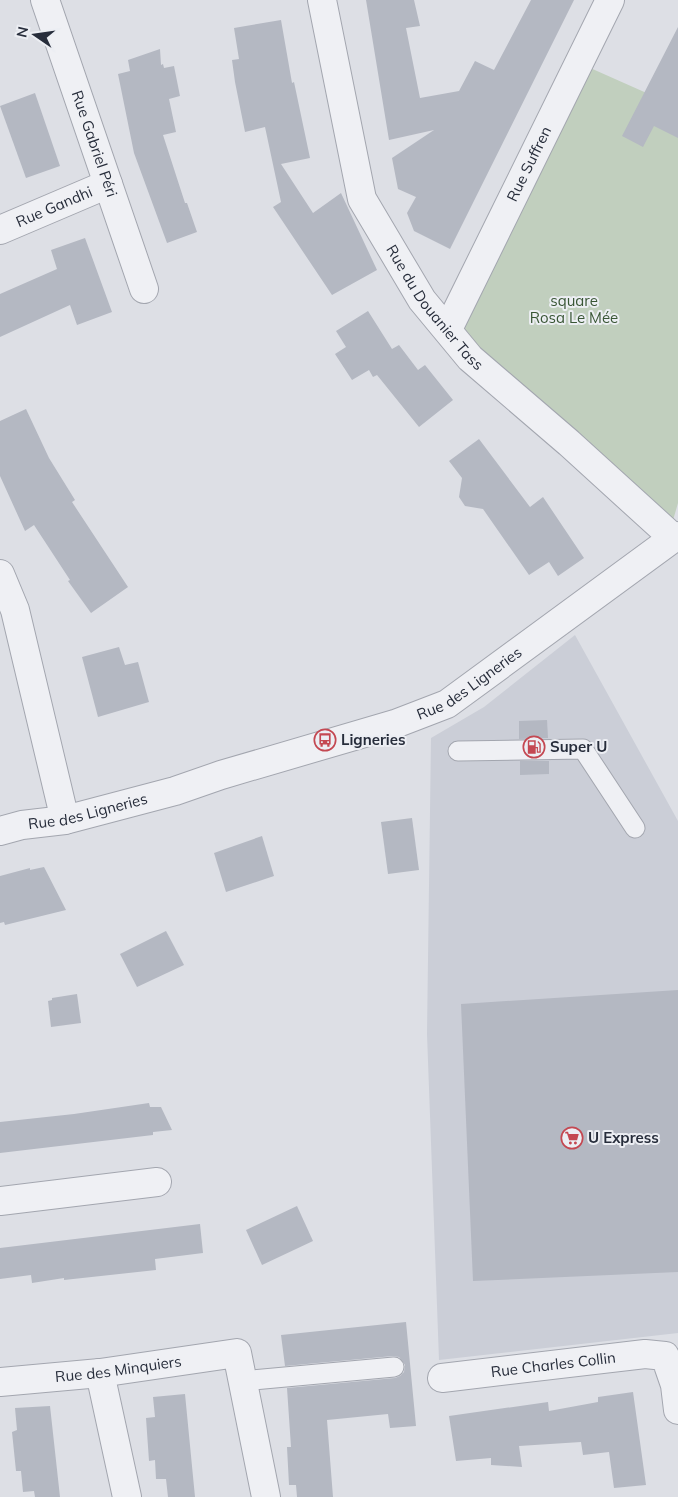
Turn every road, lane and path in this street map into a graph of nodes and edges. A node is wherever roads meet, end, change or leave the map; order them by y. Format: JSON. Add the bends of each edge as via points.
{"nodes":[{"id":1,"x":44,"y":0,"type":"edge"},
{"id":2,"x":322,"y":0,"type":"edge"},
{"id":3,"x":610,"y":0,"type":"edge"},
{"id":4,"x":108,"y":184,"type":"junction"},
{"id":5,"x":0,"y":230,"type":"edge"},
{"id":6,"x":144,"y":289,"type":"dead end"},
{"id":7,"x":448,"y":329,"type":"junction"},
{"id":8,"x":677,"y":537,"type":"edge"},
{"id":9,"x":0,"y":574,"type":"edge"},
{"id":10,"x":458,"y":751,"type":"dead end"},
{"id":11,"x":65,"y":820,"type":"junction"},
{"id":12,"x":635,"y":828,"type":"dead end"},
{"id":13,"x":0,"y":831,"type":"edge"},
{"id":14,"x":157,"y":1182,"type":"dead end"},
{"id":15,"x":0,"y":1201,"type":"edge"},
{"id":16,"x":394,"y":1367,"type":"dead end"},
{"id":17,"x":100,"y":1373,"type":"junction"},
{"id":18,"x":442,"y":1378,"type":"dead end"},
{"id":19,"x":242,"y":1381,"type":"junction"},
{"id":20,"x":0,"y":1382,"type":"edge"},
{"id":21,"x":678,"y":1410,"type":"edge"},
{"id":22,"x":127,"y":1497,"type":"edge"},
{"id":23,"x":266,"y":1497,"type":"edge"}],
"edges":[{"from":1,"to":4,"type":"street","name":"Rue Gabriel Péri"},
{"from":2,"to":7,"type":"street","name":"Rue du Douanier Tass","via":[[362,199],[422,300]]},
{"from":3,"to":7,"type":"street","name":"Rue Suffren"},
{"from":4,"to":5,"type":"street","name":"Rue Gandhi"},
{"from":4,"to":6,"type":"street","name":"Rue Gabriel Péri"},
{"from":7,"to":8,"type":"street","name":"Rue du Douanier Tass","via":[[470,358],[669,534]]},
{"from":8,"to":11,"type":"street","name":"Rue des Ligneries","via":[[447,704],[333,744]]},
{"from":9,"to":11,"type":"street","via":[[15,610]]},
{"from":10,"to":12,"type":"lane","via":[[583,749]]},
{"from":11,"to":13,"type":"street","name":"Rue des Ligneries"},
{"from":14,"to":15,"type":"street"},
{"from":16,"to":19,"type":"lane"},
{"from":17,"to":19,"type":"street","name":"Rue des Minquiers","via":[[237,1353]]},
{"from":17,"to":20,"type":"street","name":"Rue des Minquiers"},
{"from":17,"to":22,"type":"street"},
{"from":18,"to":21,"type":"street","name":"Rue Charles Collin","via":[[645,1354],[665,1356],[675,1385]]},
{"from":19,"to":23,"type":"street"}]}
